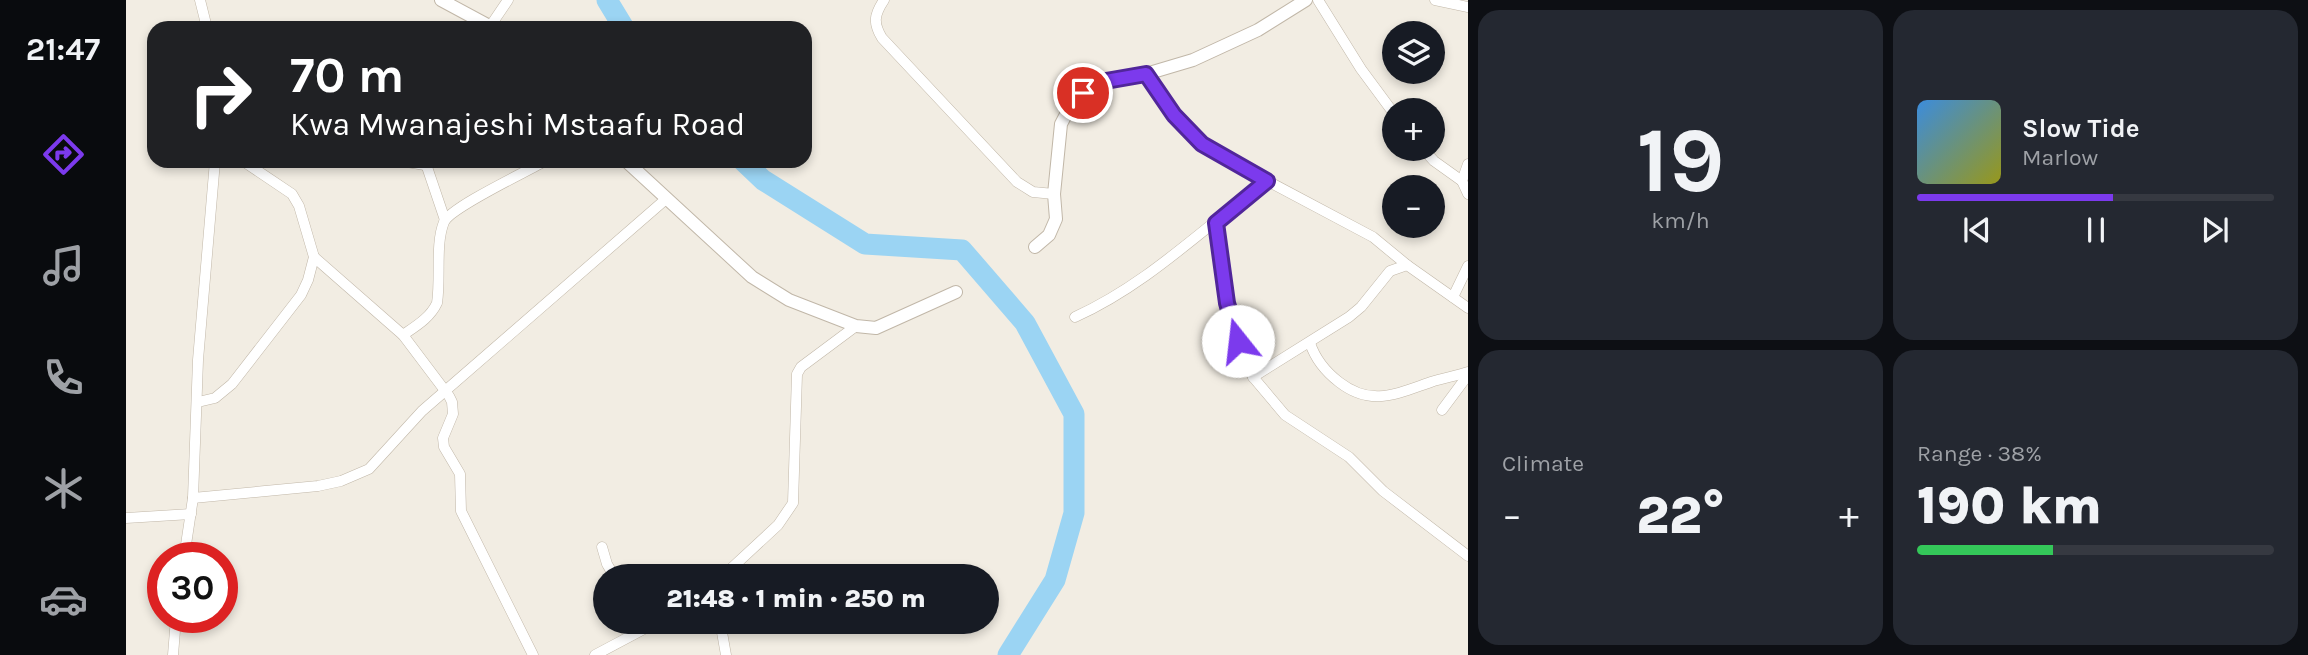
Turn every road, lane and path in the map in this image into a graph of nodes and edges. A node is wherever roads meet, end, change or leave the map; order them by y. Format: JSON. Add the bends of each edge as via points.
{"nodes":[{"id":1,"x":200,"y":0,"type":"edge"},
{"id":2,"x":441,"y":0,"type":"edge"},
{"id":3,"x":508,"y":0,"type":"edge"},
{"id":4,"x":884,"y":0,"type":"edge"},
{"id":5,"x":1306,"y":0,"type":"edge"},
{"id":6,"x":1318,"y":0,"type":"edge"},
{"id":7,"x":1435,"y":0,"type":"edge"},
{"id":8,"x":1468,"y":7,"type":"edge"},
{"id":9,"x":205,"y":21,"type":"edge"},
{"id":10,"x":480,"y":21,"type":"edge"},
{"id":11,"x":495,"y":21,"type":"edge"},
{"id":12,"x":1146,"y":74,"type":"junction"},
{"id":13,"x":1382,"y":98,"type":"edge"},
{"id":14,"x":1438,"y":161,"type":"edge"},
{"id":15,"x":1468,"y":164,"type":"edge"},
{"id":16,"x":214,"y":168,"type":"edge"},
{"id":17,"x":253,"y":168,"type":"edge"},
{"id":18,"x":427,"y":168,"type":"edge"},
{"id":19,"x":532,"y":168,"type":"edge"},
{"id":20,"x":633,"y":168,"type":"edge"},
{"id":21,"x":1267,"y":181,"type":"junction"},
{"id":22,"x":1462,"y":181,"type":"junction"},
{"id":23,"x":1054,"y":194,"type":"junction"},
{"id":24,"x":1468,"y":194,"type":"edge"},
{"id":25,"x":666,"y":199,"type":"junction"},
{"id":26,"x":445,"y":220,"type":"junction"},
{"id":27,"x":1216,"y":223,"type":"junction"},
{"id":28,"x":1035,"y":247,"type":"dead end"},
{"id":29,"x":314,"y":257,"type":"junction"},
{"id":30,"x":1407,"y":265,"type":"junction"},
{"id":31,"x":1468,"y":266,"type":"edge"},
{"id":32,"x":956,"y":292,"type":"dead end"},
{"id":33,"x":1453,"y":297,"type":"junction"},
{"id":34,"x":1468,"y":308,"type":"edge"},
{"id":35,"x":1075,"y":317,"type":"dead end"},
{"id":36,"x":856,"y":327,"type":"junction"},
{"id":37,"x":403,"y":335,"type":"junction"},
{"id":38,"x":1310,"y":343,"type":"junction"},
{"id":39,"x":1468,"y":374,"type":"edge"},
{"id":40,"x":1253,"y":377,"type":"junction"},
{"id":41,"x":445,"y":390,"type":"junction"},
{"id":42,"x":198,"y":402,"type":"junction"},
{"id":43,"x":1442,"y":410,"type":"dead end"},
{"id":44,"x":193,"y":498,"type":"junction"},
{"id":45,"x":191,"y":514,"type":"junction"},
{"id":46,"x":126,"y":518,"type":"edge"},
{"id":47,"x":187,"y":542,"type":"edge"},
{"id":48,"x":602,"y":547,"type":"dead end"},
{"id":49,"x":1468,"y":556,"type":"edge"},
{"id":50,"x":607,"y":564,"type":"edge"},
{"id":51,"x":736,"y":564,"type":"edge"},
{"id":52,"x":175,"y":633,"type":"edge"},
{"id":53,"x":632,"y":634,"type":"edge"},
{"id":54,"x":722,"y":634,"type":"edge"},
{"id":55,"x":173,"y":655,"type":"edge"},
{"id":56,"x":533,"y":655,"type":"edge"},
{"id":57,"x":595,"y":655,"type":"edge"},
{"id":58,"x":726,"y":655,"type":"edge"}],
"edges":[{"from":1,"to":9,"type":"street"},
{"from":2,"to":10,"type":"street"},
{"from":3,"to":11,"type":"street"},
{"from":4,"to":23,"type":"street","via":[[875,13],[882,38],[1017,182],[1033,192]]},
{"from":5,"to":12,"type":"street","via":[[1258,30],[1193,60]]},
{"from":6,"to":13,"type":"street"},
{"from":7,"to":8,"type":"street"},
{"from":12,"to":21,"type":"street","via":[[1174,115],[1202,144]]},
{"from":12,"to":23,"type":"street","via":[[1100,82],[1071,105],[1061,124]]},
{"from":14,"to":22,"type":"street"},
{"from":15,"to":22,"type":"street"},
{"from":16,"to":42,"type":"street"},
{"from":17,"to":29,"type":"street","via":[[296,197]]},
{"from":18,"to":26,"type":"street"},
{"from":19,"to":26,"type":"street","via":[[461,205]]},
{"from":20,"to":25,"type":"street"},
{"from":21,"to":27,"type":"street"},
{"from":21,"to":30,"type":"street","via":[[1373,237]]},
{"from":22,"to":24,"type":"street"},
{"from":23,"to":28,"type":"street","via":[[1056,219],[1049,235]]},
{"from":25,"to":36,"type":"street","via":[[752,276],[789,300]]},
{"from":25,"to":41,"type":"street"},
{"from":26,"to":37,"type":"street","via":[[437,303],[433,312]]},
{"from":27,"to":35,"type":"street","via":[[1115,297]]},
{"from":27,"to":40,"type":"street","via":[[1227,303]]},
{"from":29,"to":37,"type":"street"},
{"from":29,"to":42,"type":"street","via":[[301,295],[236,379],[225,392]]},
{"from":30,"to":33,"type":"street"},
{"from":30,"to":38,"type":"street","via":[[1390,271],[1361,307]]},
{"from":31,"to":33,"type":"street"},
{"from":32,"to":36,"type":"street","via":[[876,328]]},
{"from":33,"to":34,"type":"street"},
{"from":36,"to":51,"type":"street","via":[[797,374],[793,503],[778,525]]},
{"from":37,"to":41,"type":"street"},
{"from":38,"to":39,"type":"street","via":[[1334,379],[1366,397],[1382,397]]},
{"from":38,"to":40,"type":"street"},
{"from":39,"to":43,"type":"street"},
{"from":40,"to":49,"type":"street","via":[[1285,415],[1349,457],[1383,491]]},
{"from":41,"to":44,"type":"street","via":[[360,474],[318,486]]},
{"from":41,"to":56,"type":"street","via":[[453,408],[444,447],[460,474],[461,511]]},
{"from":42,"to":44,"type":"street"},
{"from":44,"to":45,"type":"street"},
{"from":45,"to":46,"type":"street"},
{"from":45,"to":47,"type":"street"},
{"from":48,"to":50,"type":"street"},
{"from":52,"to":55,"type":"street"},
{"from":53,"to":57,"type":"street"},
{"from":54,"to":58,"type":"street"}]}
